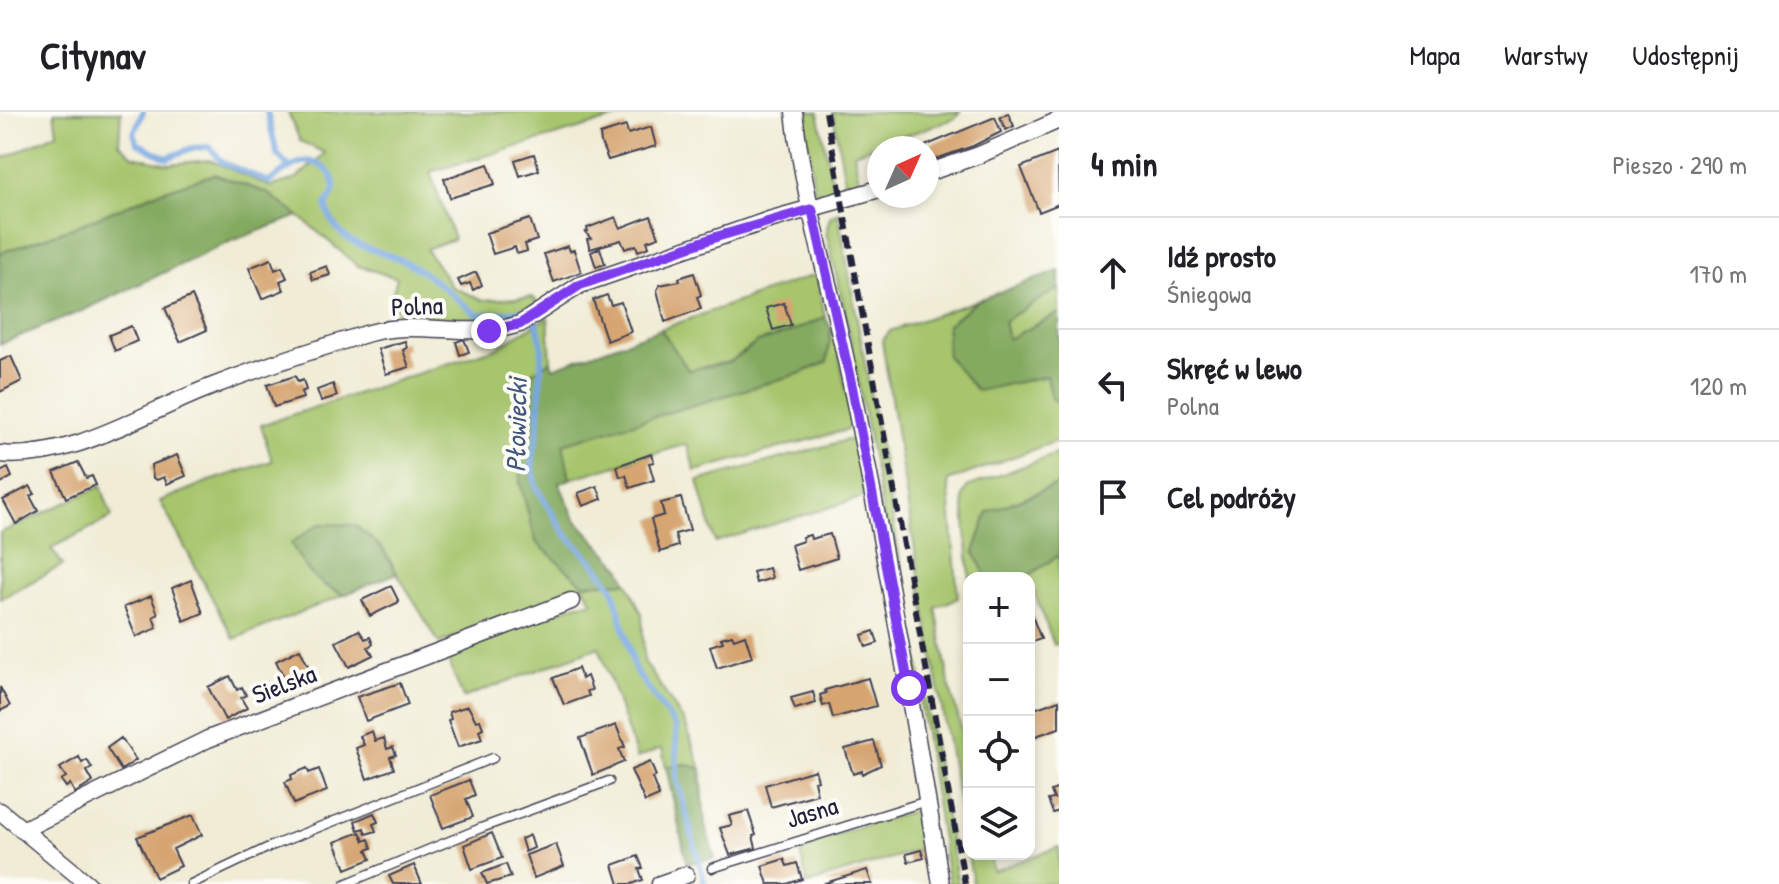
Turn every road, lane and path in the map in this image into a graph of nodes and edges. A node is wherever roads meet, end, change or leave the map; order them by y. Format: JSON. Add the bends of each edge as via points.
{"nodes":[{"id":1,"x":794,"y":112,"type":"edge"},
{"id":2,"x":1059,"y":120,"type":"edge"},
{"id":3,"x":939,"y":169,"type":"edge"},
{"id":4,"x":867,"y":193,"type":"edge"},
{"id":5,"x":812,"y":209,"type":"junction"},
{"id":6,"x":0,"y":454,"type":"edge"},
{"id":7,"x":571,"y":601,"type":"dead end"},
{"id":8,"x":493,"y":758,"type":"dead end"},
{"id":9,"x":609,"y":781,"type":"dead end"},
{"id":10,"x":927,"y":801,"type":"junction"},
{"id":11,"x":0,"y":811,"type":"edge"},
{"id":12,"x":22,"y":830,"type":"junction"},
{"id":13,"x":712,"y":868,"type":"dead end"},
{"id":14,"x":686,"y":875,"type":"dead end"},
{"id":15,"x":88,"y":884,"type":"edge"},
{"id":16,"x":191,"y":884,"type":"edge"},
{"id":17,"x":345,"y":884,"type":"edge"},
{"id":18,"x":660,"y":884,"type":"edge"},
{"id":19,"x":941,"y":884,"type":"edge"}],
"edges":[{"from":1,"to":5,"type":"street"},
{"from":2,"to":3,"type":"street"},
{"from":4,"to":5,"type":"street","name":"Polna"},
{"from":5,"to":6,"type":"street","name":"Polna","via":[[580,285],[520,324],[489,331],[421,327],[374,332],[212,386],[62,449]]},
{"from":5,"to":10,"type":"street","via":[[852,387]]},
{"from":7,"to":12,"type":"street","name":"Sielska","via":[[208,739]]},
{"from":8,"to":16,"type":"lane","via":[[269,847]]},
{"from":9,"to":17,"type":"lane"},
{"from":10,"to":13,"type":"lane","name":"Jasna"},
{"from":10,"to":19,"type":"street"},
{"from":11,"to":12,"type":"street"},
{"from":12,"to":15,"type":"street"},
{"from":14,"to":18,"type":"street"}]}
